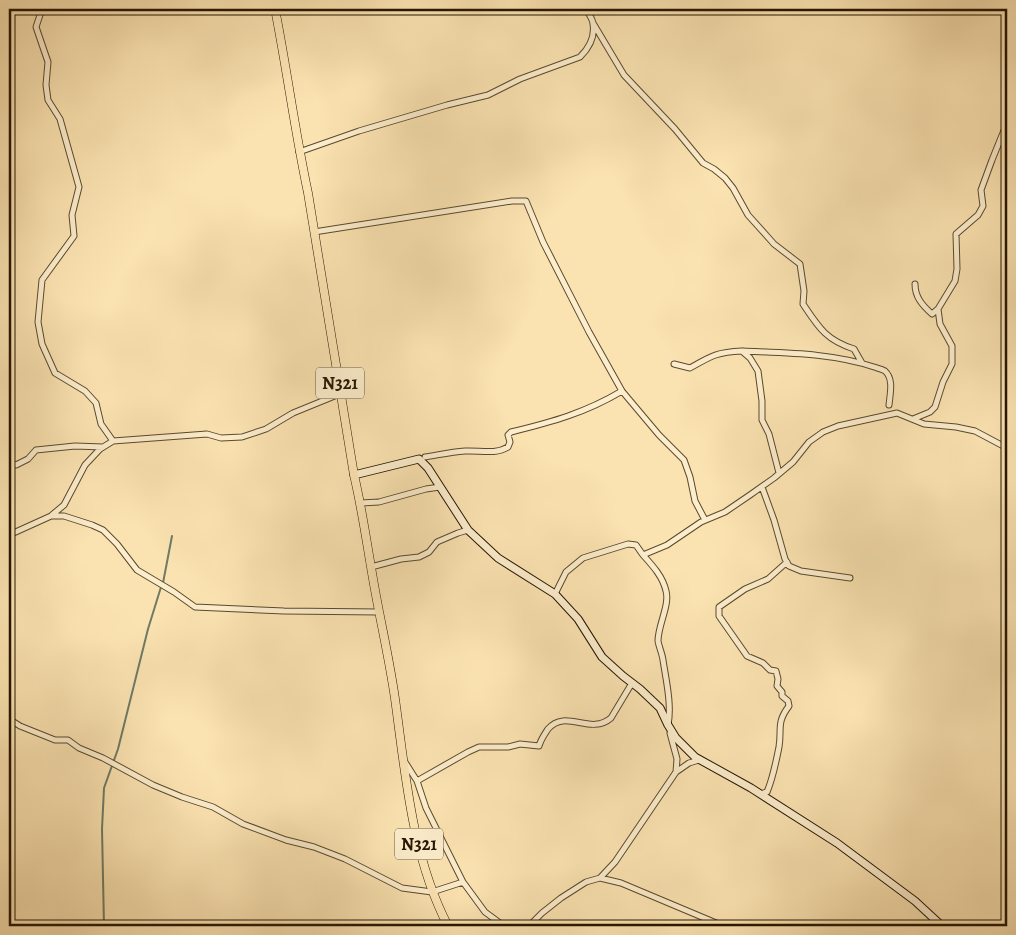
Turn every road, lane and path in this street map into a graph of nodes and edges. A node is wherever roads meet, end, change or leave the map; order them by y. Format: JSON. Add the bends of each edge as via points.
{"nodes":[{"id":1,"x":42,"y":9,"type":"edge"},
{"id":2,"x":275,"y":9,"type":"edge"},
{"id":3,"x":586,"y":9,"type":"edge"},
{"id":4,"x":593,"y":23,"type":"junction"},
{"id":5,"x":1007,"y":123,"type":"edge"},
{"id":6,"x":299,"y":152,"type":"junction"},
{"id":7,"x":314,"y":232,"type":"junction"},
{"id":8,"x":916,"y":284,"type":"dead end"},
{"id":9,"x":938,"y":309,"type":"junction"},
{"id":10,"x":742,"y":351,"type":"junction"},
{"id":11,"x":862,"y":363,"type":"junction"},
{"id":12,"x":674,"y":364,"type":"dead end"},
{"id":13,"x":622,"y":391,"type":"junction"},
{"id":14,"x":342,"y":393,"type":"junction"},
{"id":15,"x":889,"y":405,"type":"dead end"},
{"id":16,"x":913,"y":420,"type":"junction"},
{"id":17,"x":113,"y":441,"type":"junction"},
{"id":18,"x":103,"y":447,"type":"junction"},
{"id":19,"x":1007,"y":448,"type":"edge"},
{"id":20,"x":9,"y":453,"type":"edge"},
{"id":21,"x":425,"y":458,"type":"dead end"},
{"id":22,"x":779,"y":473,"type":"junction"},
{"id":23,"x":354,"y":475,"type":"junction"},
{"id":24,"x":440,"y":487,"type":"junction"},
{"id":25,"x":762,"y":487,"type":"junction"},
{"id":26,"x":361,"y":503,"type":"junction"},
{"id":27,"x":51,"y":516,"type":"junction"},
{"id":28,"x":705,"y":520,"type":"junction"},
{"id":29,"x":468,"y":530,"type":"junction"},
{"id":30,"x":9,"y":535,"type":"edge"},
{"id":31,"x":644,"y":555,"type":"junction"},
{"id":32,"x":787,"y":562,"type":"junction"},
{"id":33,"x":371,"y":567,"type":"junction"},
{"id":34,"x":850,"y":578,"type":"dead end"},
{"id":35,"x":555,"y":594,"type":"junction"},
{"id":36,"x":379,"y":612,"type":"junction"},
{"id":37,"x":632,"y":683,"type":"junction"},
{"id":38,"x":9,"y":719,"type":"edge"},
{"id":39,"x":668,"y":725,"type":"junction"},
{"id":40,"x":403,"y":758,"type":"junction"},
{"id":41,"x":705,"y":762,"type":"junction"},
{"id":42,"x":676,"y":772,"type":"junction"},
{"id":43,"x":416,"y":781,"type":"junction"},
{"id":44,"x":760,"y":794,"type":"junction"},
{"id":45,"x":600,"y":878,"type":"junction"},
{"id":46,"x":463,"y":882,"type":"junction"},
{"id":47,"x":432,"y":892,"type":"junction"},
{"id":48,"x":721,"y":925,"type":"edge"},
{"id":49,"x":448,"y":926,"type":"edge"},
{"id":50,"x":504,"y":926,"type":"edge"},
{"id":51,"x":528,"y":926,"type":"edge"},
{"id":52,"x":942,"y":926,"type":"edge"}],
"edges":[{"from":1,"to":17,"type":"street","via":[[36,27],[48,62],[48,100],[60,119],[79,187],[72,215],[74,236],[42,280],[38,322],[42,344],[55,373],[85,391],[96,403],[101,424]]},
{"from":2,"to":6,"type":"main road","number":"N321"},
{"from":3,"to":4,"type":"street"},
{"from":4,"to":6,"type":"street","via":[[591,42],[580,57],[520,79],[488,95],[447,104]]},
{"from":4,"to":11,"type":"street","via":[[628,80],[703,163],[725,178],[748,215],[774,244],[800,264],[803,304],[826,334],[837,343],[854,349]]},
{"from":5,"to":9,"type":"street","via":[[981,190],[983,206],[978,215],[956,234],[956,281]]},
{"from":6,"to":7,"type":"main road","number":"N321"},
{"from":7,"to":13,"type":"street","via":[[526,201],[543,242]]},
{"from":7,"to":14,"type":"main road","number":"N321"},
{"from":8,"to":9,"type":"street","via":[[915,293],[928,310],[932,314]]},
{"from":9,"to":16,"type":"street","via":[[940,324],[952,346],[952,364],[935,407]]},
{"from":10,"to":11,"type":"street","via":[[816,355]]},
{"from":10,"to":12,"type":"street","via":[[714,354],[690,368]]},
{"from":10,"to":22,"type":"street","via":[[758,372],[762,420]]},
{"from":11,"to":15,"type":"street","via":[[884,370],[890,385]]},
{"from":13,"to":21,"type":"street","via":[[590,409],[511,432],[508,434],[508,447],[503,450],[466,451]]},
{"from":13,"to":28,"type":"street","via":[[684,460],[695,502]]},
{"from":14,"to":17,"type":"street","via":[[293,413],[266,430],[242,437],[221,438],[207,434]]},
{"from":14,"to":23,"type":"main road","number":"N321"},
{"from":16,"to":19,"type":"street","via":[[968,429]]},
{"from":16,"to":22,"type":"street","via":[[897,413],[822,432]]},
{"from":17,"to":18,"type":"street"},
{"from":18,"to":20,"type":"street","via":[[36,450],[28,459],[16,464],[12,463]]},
{"from":18,"to":27,"type":"street","via":[[85,465],[64,505]]},
{"from":22,"to":25,"type":"street"},
{"from":23,"to":24,"type":"street","via":[[419,458]]},
{"from":23,"to":26,"type":"main road","number":"N321"},
{"from":24,"to":26,"type":"street","via":[[379,502]]},
{"from":24,"to":29,"type":"street"},
{"from":25,"to":28,"type":"street","via":[[725,512]]},
{"from":25,"to":32,"type":"street"},
{"from":26,"to":33,"type":"main road","number":"N321"},
{"from":27,"to":30,"type":"street"},
{"from":27,"to":36,"type":"street","via":[[64,516],[103,530],[137,570],[195,607]]},
{"from":28,"to":31,"type":"street","via":[[667,545]]},
{"from":29,"to":33,"type":"street","via":[[437,542],[429,552],[419,557]]},
{"from":29,"to":35,"type":"street","via":[[498,558]]},
{"from":31,"to":35,"type":"street","via":[[636,545],[628,544],[585,557],[566,572]]},
{"from":31,"to":39,"type":"street","via":[[667,592],[658,640],[670,713]]},
{"from":32,"to":34,"type":"street","via":[[801,571]]},
{"from":32,"to":44,"type":"street","via":[[768,579],[718,607],[719,616],[747,656],[776,671],[776,686],[788,701],[789,706],[779,725],[779,746],[772,780],[767,792]]},
{"from":33,"to":36,"type":"main road","number":"N321"},
{"from":35,"to":37,"type":"street","via":[[578,619],[602,656]]},
{"from":36,"to":40,"type":"main road","number":"N321"},
{"from":37,"to":39,"type":"street","via":[[660,708]]},
{"from":37,"to":43,"type":"street","via":[[607,721],[590,725],[559,721],[542,736],[539,746],[480,747]]},
{"from":38,"to":47,"type":"street","via":[[55,740],[68,740],[153,785],[213,807],[243,824],[345,859],[402,888]]},
{"from":39,"to":41,"type":"street","via":[[695,757]]},
{"from":39,"to":42,"type":"street","via":[[677,759]]},
{"from":40,"to":43,"type":"street","number":"N321"},
{"from":40,"to":47,"type":"main road","number":"N321","via":[[417,836]]},
{"from":41,"to":42,"type":"street","via":[[697,760]]},
{"from":41,"to":44,"type":"street"},
{"from":42,"to":45,"type":"street","via":[[615,862]]},
{"from":43,"to":46,"type":"street","number":"N321"},
{"from":44,"to":52,"type":"street","via":[[872,868]]},
{"from":45,"to":48,"type":"street","via":[[621,883]]},
{"from":45,"to":51,"type":"street","via":[[586,882]]},
{"from":46,"to":47,"type":"street"},
{"from":46,"to":50,"type":"street","number":"N321","via":[[485,912]]},
{"from":47,"to":49,"type":"main road","number":"N321"}]}
